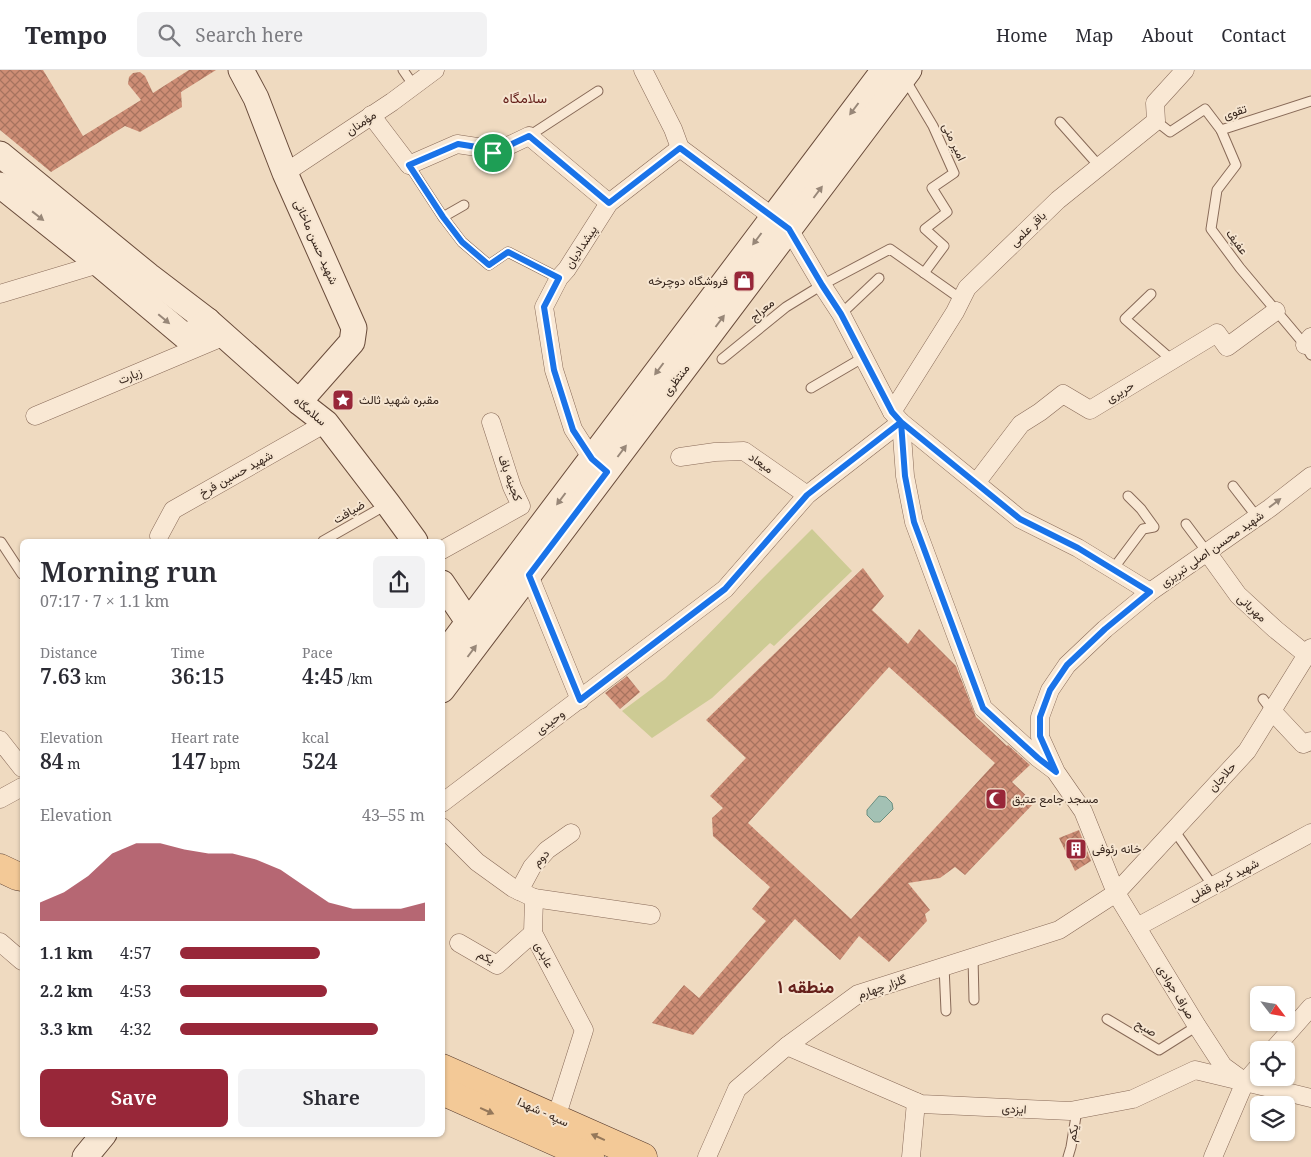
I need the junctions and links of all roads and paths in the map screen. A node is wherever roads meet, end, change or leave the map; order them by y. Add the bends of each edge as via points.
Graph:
1 (240, 70) edge
2 (403, 70) edge
3 (435, 70) edge
4 (644, 70) edge
5 (1184, 70) edge
6 (899, 72) edge
7 (414, 86) junction
8 (598, 91) dead end
9 (1311, 101) edge
10 (372, 115) junction
11 (1156, 121) junction
12 (1060, 122) dead end
13 (1221, 130) junction
14 (529, 136) junction
15 (680, 148) junction
16 (0, 154) edge
17 (409, 165) junction
18 (1100, 167) junction
19 (285, 173) junction
20 (0, 185) edge
21 (609, 203) junction
22 (464, 205) dead end
23 (443, 217) junction
24 (781, 223) junction
25 (107, 256) junction
26 (924, 273) junction
27 (559, 278) junction
28 (879, 278) dead end
29 (822, 285) junction
30 (0, 294) edge
31 (1151, 294) dead end
32 (962, 299) junction
33 (1276, 311) junction
34 (841, 314) junction
35 (216, 328) junction
36 (1309, 346) edge
37 (864, 357) junction
38 (722, 359) dead end
39 (1172, 360) junction
40 (811, 388) dead end
41 (299, 402) junction
42 (35, 416) dead end
43 (897, 417) junction
44 (491, 422) dead end
45 (326, 423) junction
46 (680, 457) dead end
47 (599, 465) junction
48 (1311, 476) edge
49 (976, 483) junction
50 (1233, 486) dead end
51 (807, 495) junction
52 (1128, 496) dead end
53 (388, 504) junction
54 (1257, 517) junction
55 (1186, 524) dead end
56 (159, 536) dead end
57 (326, 539) edge
58 (414, 539) edge
59 (0, 542) edge
60 (445, 548) edge
61 (1207, 552) junction
62 (1112, 569) junction
63 (20, 571) edge
64 (529, 575) junction
65 (445, 588) edge
66 (1150, 592) junction
67 (468, 622) junction
68 (1309, 652) edge
69 (445, 653) edge
70 (445, 686) edge
71 (580, 700) junction
72 (1268, 705) junction
73 (0, 740) edge
74 (1311, 742) edge
75 (20, 765) edge
76 (1056, 772) junction
77 (20, 788) edge
78 (0, 799) edge
79 (445, 801) edge
80 (445, 830) edge
81 (1174, 830) junction
82 (571, 833) dead end
83 (1311, 833) edge
84 (1213, 886) junction
85 (1116, 893) junction
86 (527, 895) junction
87 (651, 915) dead end
88 (1136, 927) junction
89 (533, 934) junction
90 (0, 942) edge
91 (459, 943) dead end
92 (973, 957) junction
93 (20, 959) edge
94 (944, 966) junction
95 (974, 1000) dead end
96 (1311, 1006) edge
97 (946, 1011) dead end
98 (1107, 1019) dead end
99 (1196, 1026) junction
100 (1281, 1041) edge
101 (787, 1046) junction
102 (445, 1069) edge
103 (1250, 1076) edge
104 (1245, 1082) junction
105 (445, 1092) edge
106 (1311, 1098) edge
107 (916, 1102) junction
108 (1077, 1110) junction
109 (556, 1118) junction
110 (82, 1137) edge
111 (102, 1137) edge
112 (67, 1157) edge
113 (85, 1157) edge
114 (590, 1157) edge
115 (643, 1157) edge
116 (706, 1157) edge
117 (911, 1157) edge
118 (1068, 1157) edge
119 (1213, 1157) edge

1 - 19 main road, شهید حسن ماخانی via 256,98
2 - 7 lane
3 - 7 street, مؤمنان
4 - 15 street
5 - 11 street via 1156,103
6 - 24 main road, منتظری
6 - 26 lane, امیر منی via 933,126 954,173 932,188 946,212 925,229 944,246
7 - 10 street, مؤمنان
8 - 14 lane
9 - 13 lane, تقوی
10 - 17 street
10 - 19 street, مؤمنان
11 - 13 lane, تقوی via 1170,132 1205,109
11 - 18 street, باقر علمی
12 - 18 lane
13 - 33 lane, عفیف via 1236,165 1217,190 1211,228
14 - 17 street via 493,153 458,144
14 - 21 street
15 - 21 street, پیشدادیان
15 - 24 street
16 - 25 main road
17 - 23 lane
18 - 32 street, باقر علمی via 1058,200 967,288
19 - 41 main road, شهید حسن ماخانی via 354,328 352,342
20 -> 25 main road
21 - 27 street, پیشدادیان
22 - 23 lane
23 - 27 lane via 462,242 489,265 508,252
24 - 29 street
24 - 47 main road, منتظری
25 - 30 street
25 - 35 main road via 187,338
26 - 29 lane via 890,249
26 - 32 lane
27 - 47 street, پیشدادیان via 544,307 554,370 573,430
28 - 34 lane
29 - 34 street
29 - 38 lane, معراج via 786,307
31 - 39 lane via 1125,319
32 - 43 street, باقر علمی
33 - 36 lane, عفیف via 1295,335
33 - 39 street, حریری via 1227,347 1217,333
34 - 37 street
35 - 41 main road, سلامگاه
35 - 42 street, زیارت
37 - 40 lane
37 - 43 street
39 - 49 street, حریری via 1090,410 1063,394 1021,424
41 - 45 main road, سلامگاه
43 - 49 street
43 - 51 street, وحیدی
43 - 76 street via 914,522 983,708
44 - 60 street, کجینه باف via 520,506
45 - 53 main road, سلامگاه
45 - 56 street, شهید حسین فرخ via 173,510
46 - 51 street, میعاد via 744,451
47 - 64 main road, منتظری
47 -> 67 main road, منتظری
54 -> 48 street, شهید محسن اصلی تبریزی
49 - 62 street via 1020,519
50 - 54 lane
51 - 71 street, وحیدی via 725,589
52 - 62 lane via 1154,527 1143,529
53 - 57 lane, ضیافت
53 - 58 main road, سلامگاه
54 - 61 street, شهید محسن اصلی تبریزی
55 - 61 lane
59 - 63 lane
61 - 66 street, شهید محسن اصلی تبریزی
61 - 68 street, مهربانی via 1238,595 1275,629
62 - 66 street
70 -> 64 main road, منتظری
64 - 71 street
65 - 67 main road
66 - 76 street, شهید محسن اصلی تبریزی via 1067,665 1050,690 1040,717 1040,736
67 - 69 main road, منتظری
68 - 72 street, حلاجان
71 - 79 street, وحیدی
72 - 74 street via 1303,744
72 - 81 street, حلاجان via 1247,751
73 - 75 street
76 - 85 street, صراف جوادی via 1083,811
77 - 78 street
80 - 86 street via 477,862
81 - 84 lane
81 - 85 street, حلاجان
82 - 86 street, دوم via 547,850 532,867
83 - 84 street, شهید کریم قفلی
84 - 88 street, شهید کریم قفلی
85 - 88 street, صراف جوادی
85 - 92 street, گلزار چهارم via 1058,930
86 - 87 street
86 - 89 street, عابدی
88 - 99 street, صراف جوادی
89 - 91 street, یکم via 497,964
89 - 109 street, عابدی via 584,1030
90 - 93 street
92 - 94 street, گلزار چهارم
92 - 95 lane
94 - 97 lane
94 - 101 street, گلزار چهارم via 858,994
96 - 100 street
98 - 99 lane, صبح via 1159,1050
99 - 104 street, صراف جوادی via 1223,1066
101 - 107 street, ایزدی
101 - 116 street, گلزار چهارم via 737,1089
102 - 109 main road, سپه - شهدا
103 - 104 street
104 - 106 street, ایزدی
104 - 108 street, ایزدی via 1195,1070 1133,1099
104 - 119 street
105 -> 114 main road, سپه - شهدا
107 - 108 street, ایزدی
107 - 117 street
108 - 118 lane, یکم
115 -> 109 main road, سپه - شهدا
110 - 112 main road
111 - 113 main road

